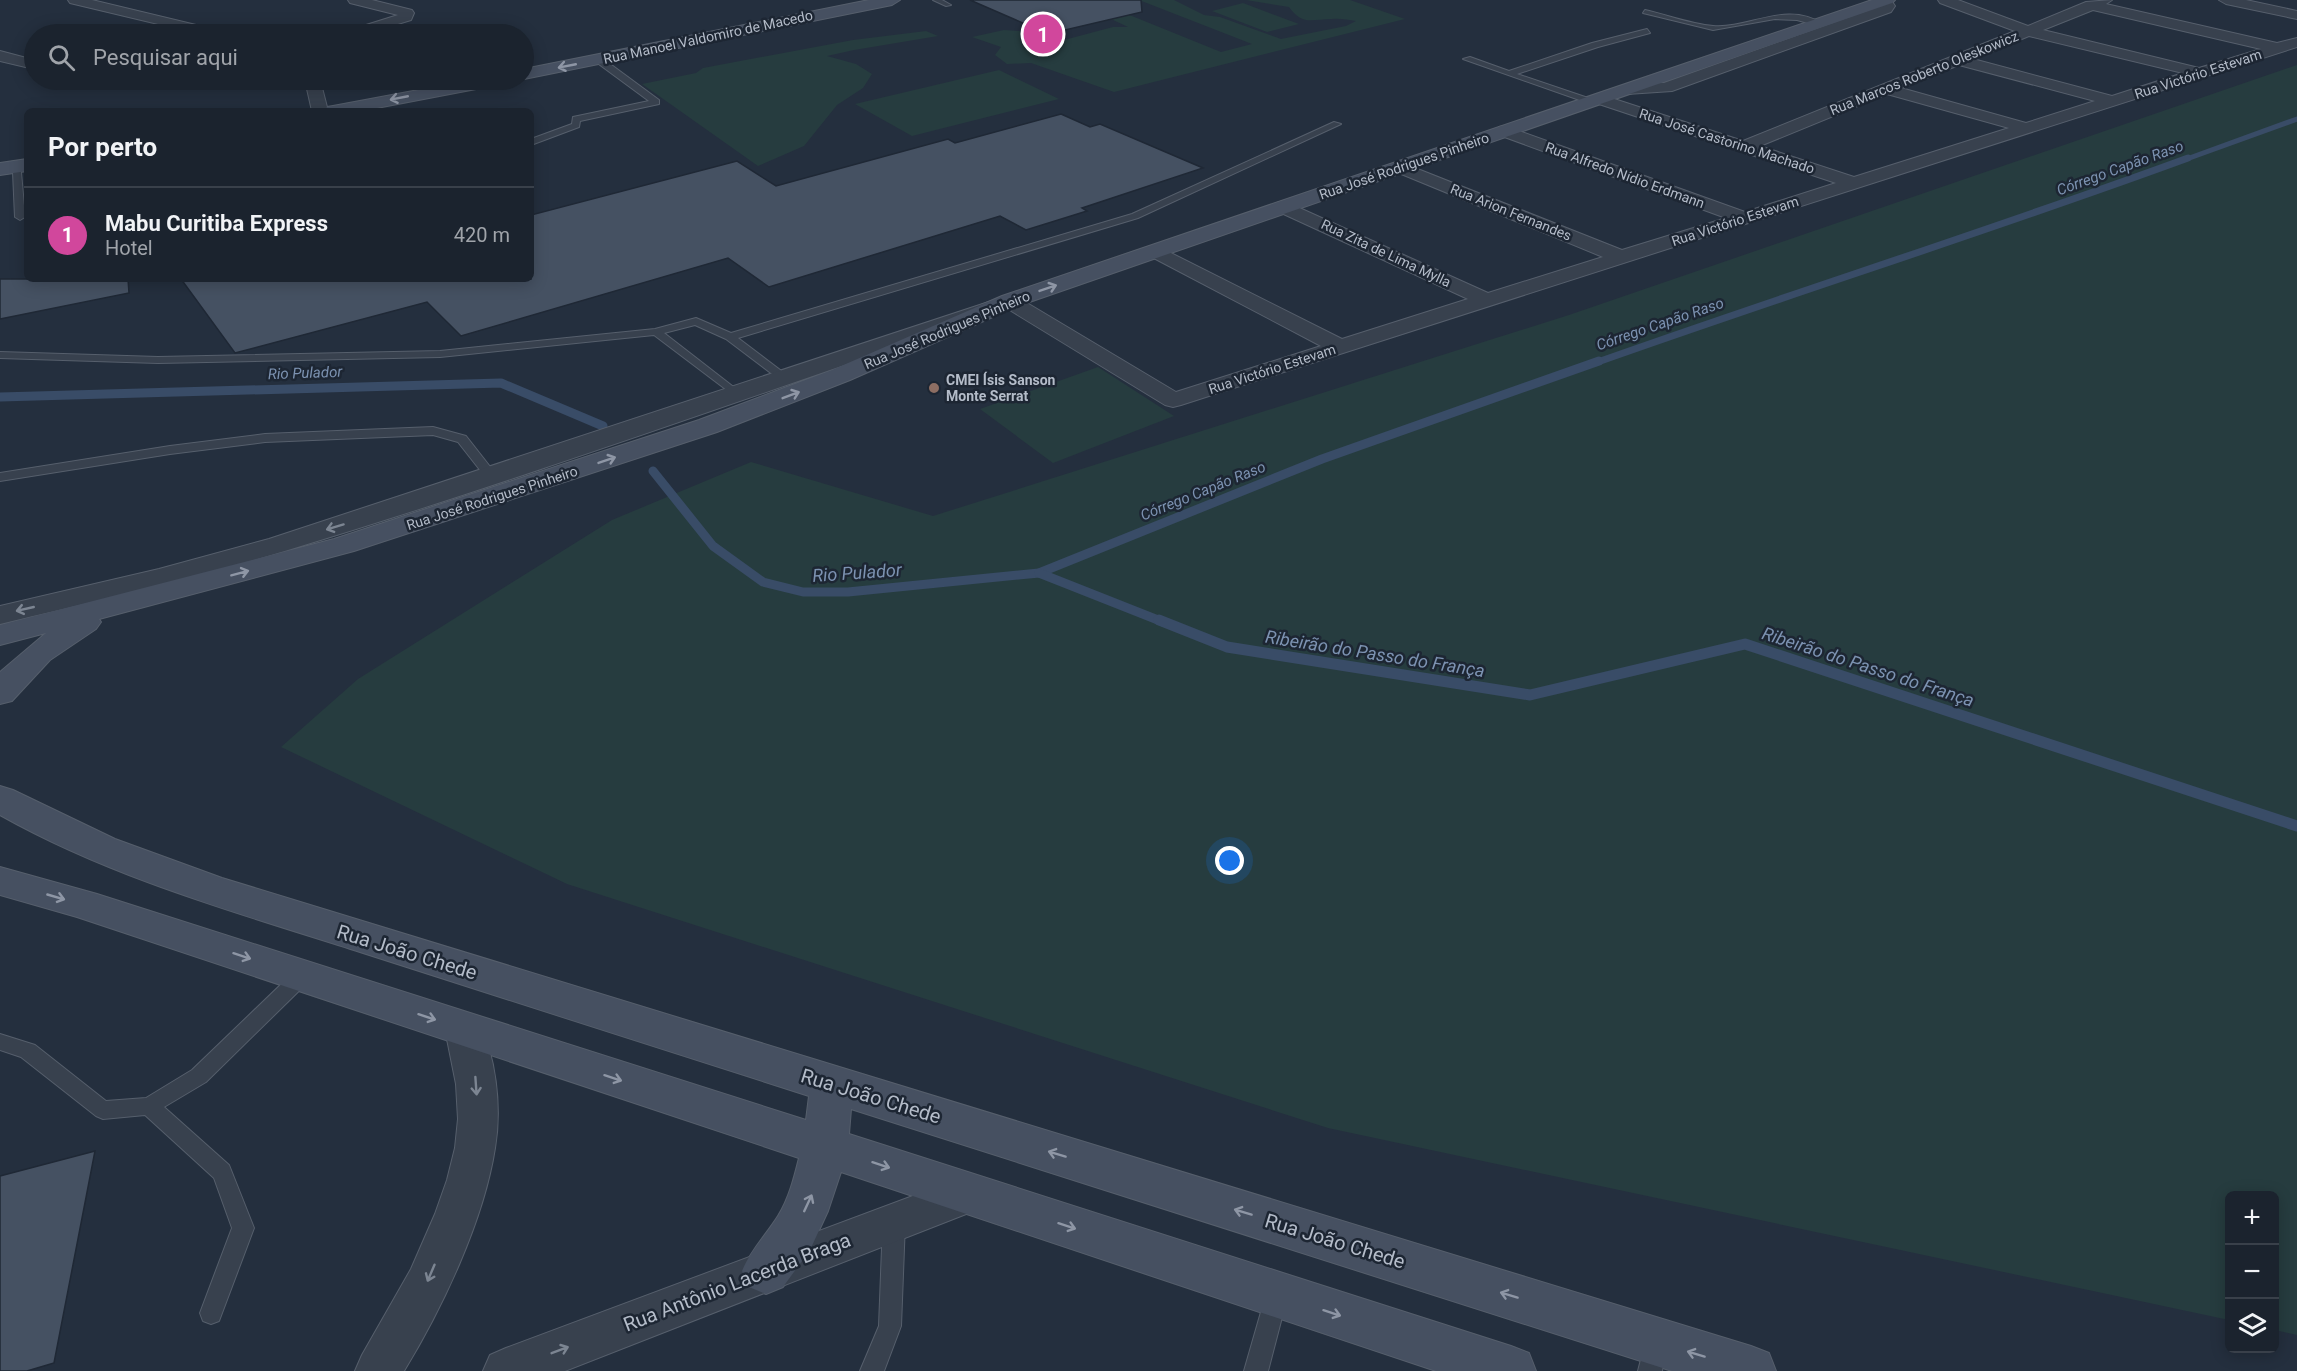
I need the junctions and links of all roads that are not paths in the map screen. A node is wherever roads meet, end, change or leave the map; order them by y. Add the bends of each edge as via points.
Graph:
1 (75, 0) edge
2 (356, 0) edge
3 (892, 0) edge
4 (936, 0) edge
5 (1886, 0) edge
6 (1945, 0) edge
7 (2226, 0) edge
8 (2098, 3) edge
9 (948, 5) dead end
10 (1645, 12) dead end
11 (2297, 15) edge
12 (175, 24) edge
13 (384, 24) edge
14 (1819, 24) junction
15 (1647, 31) dead end
16 (2027, 31) junction
17 (2288, 45) edge
18 (0, 56) edge
19 (1467, 59) dead end
20 (599, 60) junction
21 (1958, 60) junction
22 (24, 62) edge
23 (534, 73) edge
24 (2200, 73) junction
25 (1508, 74) junction
26 (1627, 89) junction
27 (1886, 89) junction
28 (315, 90) edge
29 (444, 90) edge
30 (1595, 100) junction
31 (2114, 101) junction
32 (319, 108) edge
33 (349, 108) edge
34 (1337, 124) dead end
35 (2026, 129) junction
36 (1505, 131) junction
37 (534, 141) edge
38 (1743, 147) junction
39 (1400, 167) junction
40 (17, 172) edge
41 (1854, 183) junction
42 (1284, 207) junction
43 (20, 217) dead end
44 (1744, 218) junction
45 (1155, 251) junction
46 (1621, 257) junction
47 (1486, 300) junction
48 (1010, 301) junction
49 (656, 332) junction
50 (730, 337) junction
51 (1341, 347) junction
52 (0, 355) edge
53 (784, 378) junction
54 (736, 394) junction
55 (491, 476) junction
56 (0, 477) edge
57 (344, 545) junction
58 (113, 606) junction
59 (0, 615) edge
60 (0, 635) edge
61 (0, 693) edge
62 (0, 799) edge
63 (0, 881) edge
64 (302, 976) junction
65 (464, 1029) junction
66 (0, 1042) edge
67 (832, 1084) junction
68 (149, 1106) junction
69 (826, 1147) junction
70 (969, 1194) junction
71 (894, 1222) junction
72 (766, 1271) junction
73 (1276, 1295) junction
74 (211, 1314) dead end
75 (1652, 1356) edge
76 (1452, 1361) edge
77 (874, 1370) edge
78 (378, 1371) edge
79 (506, 1371) edge
80 (1256, 1371) edge
81 (1511, 1371) edge
82 (1751, 1371) edge

1 - 12 street
2 - 13 street via 407,13 406,17
3 - 20 main road, Rua Manoel Valdomiro de Macedo
4 - 9 lane
5 - 14 main road, Rua José Rodrigues Pinheiro
5 - 26 street via 1886,9 1666,88
6 - 16 street
7 - 11 street
8 - 16 street, Rua Marcos Roberto Oleskowicz
8 - 17 street
10 - 14 lane via 1713,28 1775,17 1801,18
14 - 26 main road, Rua José Rodrigues Pinheiro
15 - 25 lane
16 - 21 street, Rua Marcos Roberto Oleskowicz
16 - 24 street
17 - 24 street, Rua Victório Estevam
18 - 22 street
19 - 25 lane
20 -> 23 main road, Rua Manoel Valdomiro de Macedo
20 - 37 lane via 656,102 576,119 576,125
21 - 27 street, Rua Marcos Roberto Oleskowicz
21 - 31 street
24 - 31 street, Rua Victório Estevam
25 - 30 lane
26 - 30 main road, Rua José Rodrigues Pinheiro
27 - 35 street
27 - 38 street, Rua Marcos Roberto Oleskowicz
28 - 32 street
29 -> 33 main road
30 - 36 main road, Rua José Rodrigues Pinheiro
30 - 38 street, Rua José Castorino Machado
31 - 35 street, Rua Victório Estevam
34 - 50 lane via 1135,216
35 - 41 street, Rua Victório Estevam
36 - 39 main road, Rua José Rodrigues Pinheiro
36 - 44 street, Rua Alfredo Nídio Erdmann
38 - 41 street, Rua José Castorino Machado
39 - 42 main road, Rua José Rodrigues Pinheiro
39 - 46 street, Rua Arion Fernandes
40 - 43 lane
41 - 44 street, Rua Victório Estevam
42 - 45 main road, Rua José Rodrigues Pinheiro
42 - 47 street, Rua Zita de Lima Mylla
44 - 46 street, Rua Victório Estevam
48 -> 45 main road, Rua José Rodrigues Pinheiro
45 - 51 street
46 - 47 street, Rua Victório Estevam
47 - 51 street, Rua Victório Estevam
48 - 51 street, Rua Victório Estevam via 1173,400
48 - 53 street
57 -> 48 main road, Rua José Rodrigues Pinheiro via 748,411 897,352
49 - 50 lane via 696,321
49 - 52 lane via 440,354 158,360
49 - 54 lane
50 - 53 lane
53 - 54 street
54 - 55 street
55 - 56 lane via 462,439 433,431 265,438
55 - 57 street
55 -> 59 street via 227,560
58 -> 57 main road, Rua José Rodrigues Pinheiro
58 - 60 main road, Rua José Rodrigues Pinheiro
58 - 61 main road via 57,638 20,669
62 - 67 main road, Rua João Chede via 96,847 171,876
63 -> 64 main road
64 -> 65 main road
64 - 68 lane via 199,1076
65 -> 69 main road
65 -> 78 street via 476,1078 477,1110 470,1168 424,1288
66 - 68 lane via 28,1051 104,1110
67 - 69 main road
75 -> 67 main road, Rua João Chede
68 - 74 lane via 222,1172 243,1228
69 -> 70 main road
72 -> 69 main road via 795,1230 813,1192
70 - 71 street, Rua Antônio Lacerda Braga
70 -> 73 main road
71 - 72 street, Rua Antônio Lacerda Braga
71 - 77 lane via 890,1326
79 -> 72 street, Rua Antônio Lacerda Braga
73 -> 76 main road
73 - 80 lane
82 -> 75 main road, Rua João Chede
76 - 81 main road

